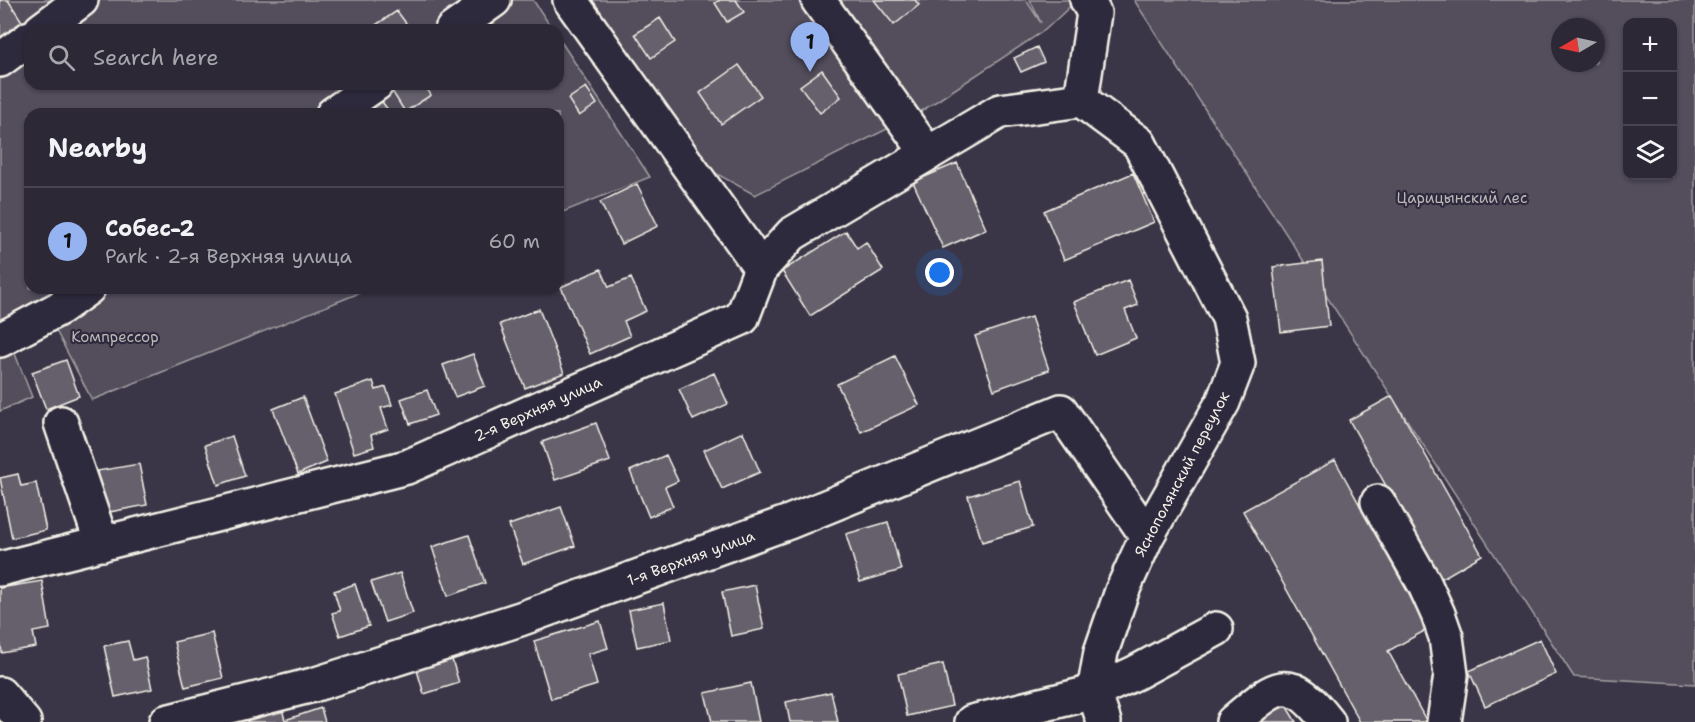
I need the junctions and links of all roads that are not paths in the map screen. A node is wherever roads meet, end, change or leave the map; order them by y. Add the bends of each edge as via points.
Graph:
1 (81, 0) edge
2 (494, 0) edge
3 (570, 0) edge
4 (819, 0) edge
5 (1087, 0) edge
6 (49, 24) edge
7 (460, 24) edge
8 (24, 42) edge
9 (0, 60) edge
10 (367, 90) edge
11 (1081, 100) junction
12 (342, 108) edge
13 (928, 154) junction
14 (761, 268) junction
15 (80, 294) edge
16 (0, 340) edge
17 (61, 423) dead end
18 (1378, 502) dead end
19 (1147, 536) junction
20 (102, 544) junction
21 (0, 569) edge
22 (1216, 629) dead end
23 (0, 694) edge
24 (1099, 707) edge
25 (24, 722) edge
26 (166, 722) edge
27 (972, 722) edge
28 (1233, 722) edge
29 (1328, 722) edge
30 (1444, 722) edge

1 - 6 street
2 - 7 street
3 - 14 street
4 - 13 street
5 - 11 street via 1094,13
8 - 9 street
10 - 12 street
11 - 13 street, 2-я Верхняя улица via 1000,111
11 - 19 street, Яснополянский переулок via 1139,143 1229,318 1238,363 1223,402
13 - 14 street, 2-я Верхняя улица via 792,234
14 - 20 street, 2-я Верхняя улица via 742,318 407,467
15 - 16 street
17 - 20 street
18 - 30 street via 1424,583 1446,637 1451,675
19 - 24 street, Яснополянский переулок via 1101,652
19 - 26 street, 1-я Верхняя улица via 1062,411 789,522 532,615 314,685
20 - 21 street, 2-я Верхняя улица
22 - 24 street via 1135,673
23 - 25 street
24 - 27 street
28 - 29 street via 1269,693 1281,689 1299,691

